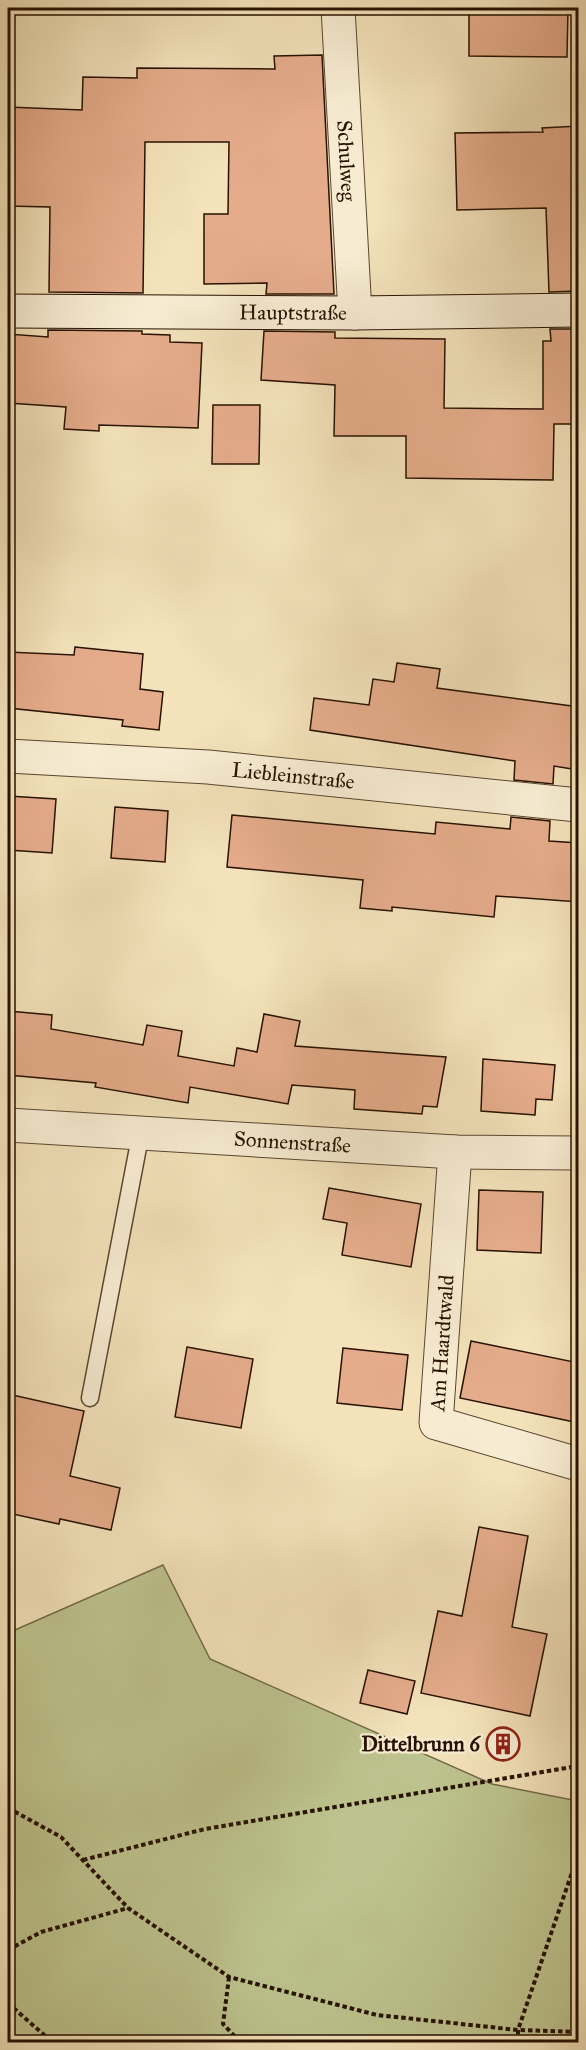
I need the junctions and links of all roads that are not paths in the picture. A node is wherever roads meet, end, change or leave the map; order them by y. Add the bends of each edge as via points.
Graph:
1 (338, 8) edge
2 (579, 310) edge
3 (8, 311) edge
4 (355, 313) junction
5 (8, 756) edge
6 (579, 805) edge
7 (8, 1125) edge
8 (141, 1132) junction
9 (455, 1152) junction
10 (579, 1153) edge
11 (90, 1398) dead end
12 (579, 1464) edge

1 - 4 street, Schulweg
2 - 4 street, Hauptstraße
3 - 4 street, Hauptstraße
5 - 6 street, Liebleinstraße via 208,767
7 - 8 street, Sonnenstraße
8 - 9 street, Sonnenstraße
8 - 11 lane
9 - 10 street, Sonnenstraße
9 - 12 street, Am Haardtwald via 436,1423

